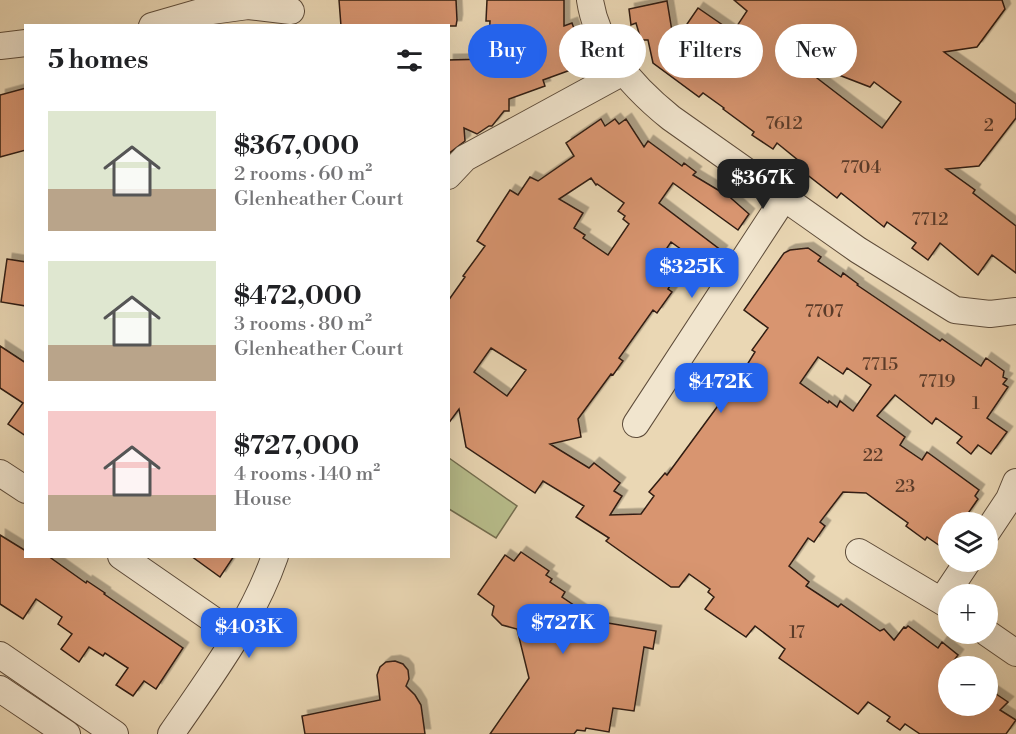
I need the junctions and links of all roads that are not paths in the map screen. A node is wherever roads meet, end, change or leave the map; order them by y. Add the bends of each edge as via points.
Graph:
1 (590, 0) edge
2 (291, 12) edge
3 (159, 24) edge
4 (598, 24) edge
5 (24, 43) edge
6 (0, 46) edge
7 (612, 78) edge
8 (629, 78) edge
9 (450, 174) edge
10 (784, 198) junction
11 (1016, 311) edge
12 (636, 423) dead end
13 (0, 473) edge
14 (1016, 482) edge
15 (24, 489) edge
16 (998, 516) edge
17 (859, 552) dead end
18 (124, 558) edge
19 (274, 558) edge
20 (938, 599) edge
21 (238, 637) junction
22 (998, 641) edge
23 (1016, 653) edge
24 (0, 655) edge
25 (0, 689) edge
26 (67, 734) edge
27 (115, 734) edge
28 (171, 734) edge

1 - 4 street
2 - 3 street via 248,6 197,13
5 - 6 street
7 - 9 street via 465,158
8 - 10 street via 671,118
10 - 11 street via 955,310 990,314
10 - 12 street
13 - 15 street
14 - 16 street
17 - 20 street
18 - 21 street
19 - 21 street
21 - 28 street
22 - 23 street
24 - 27 street
25 - 26 street

